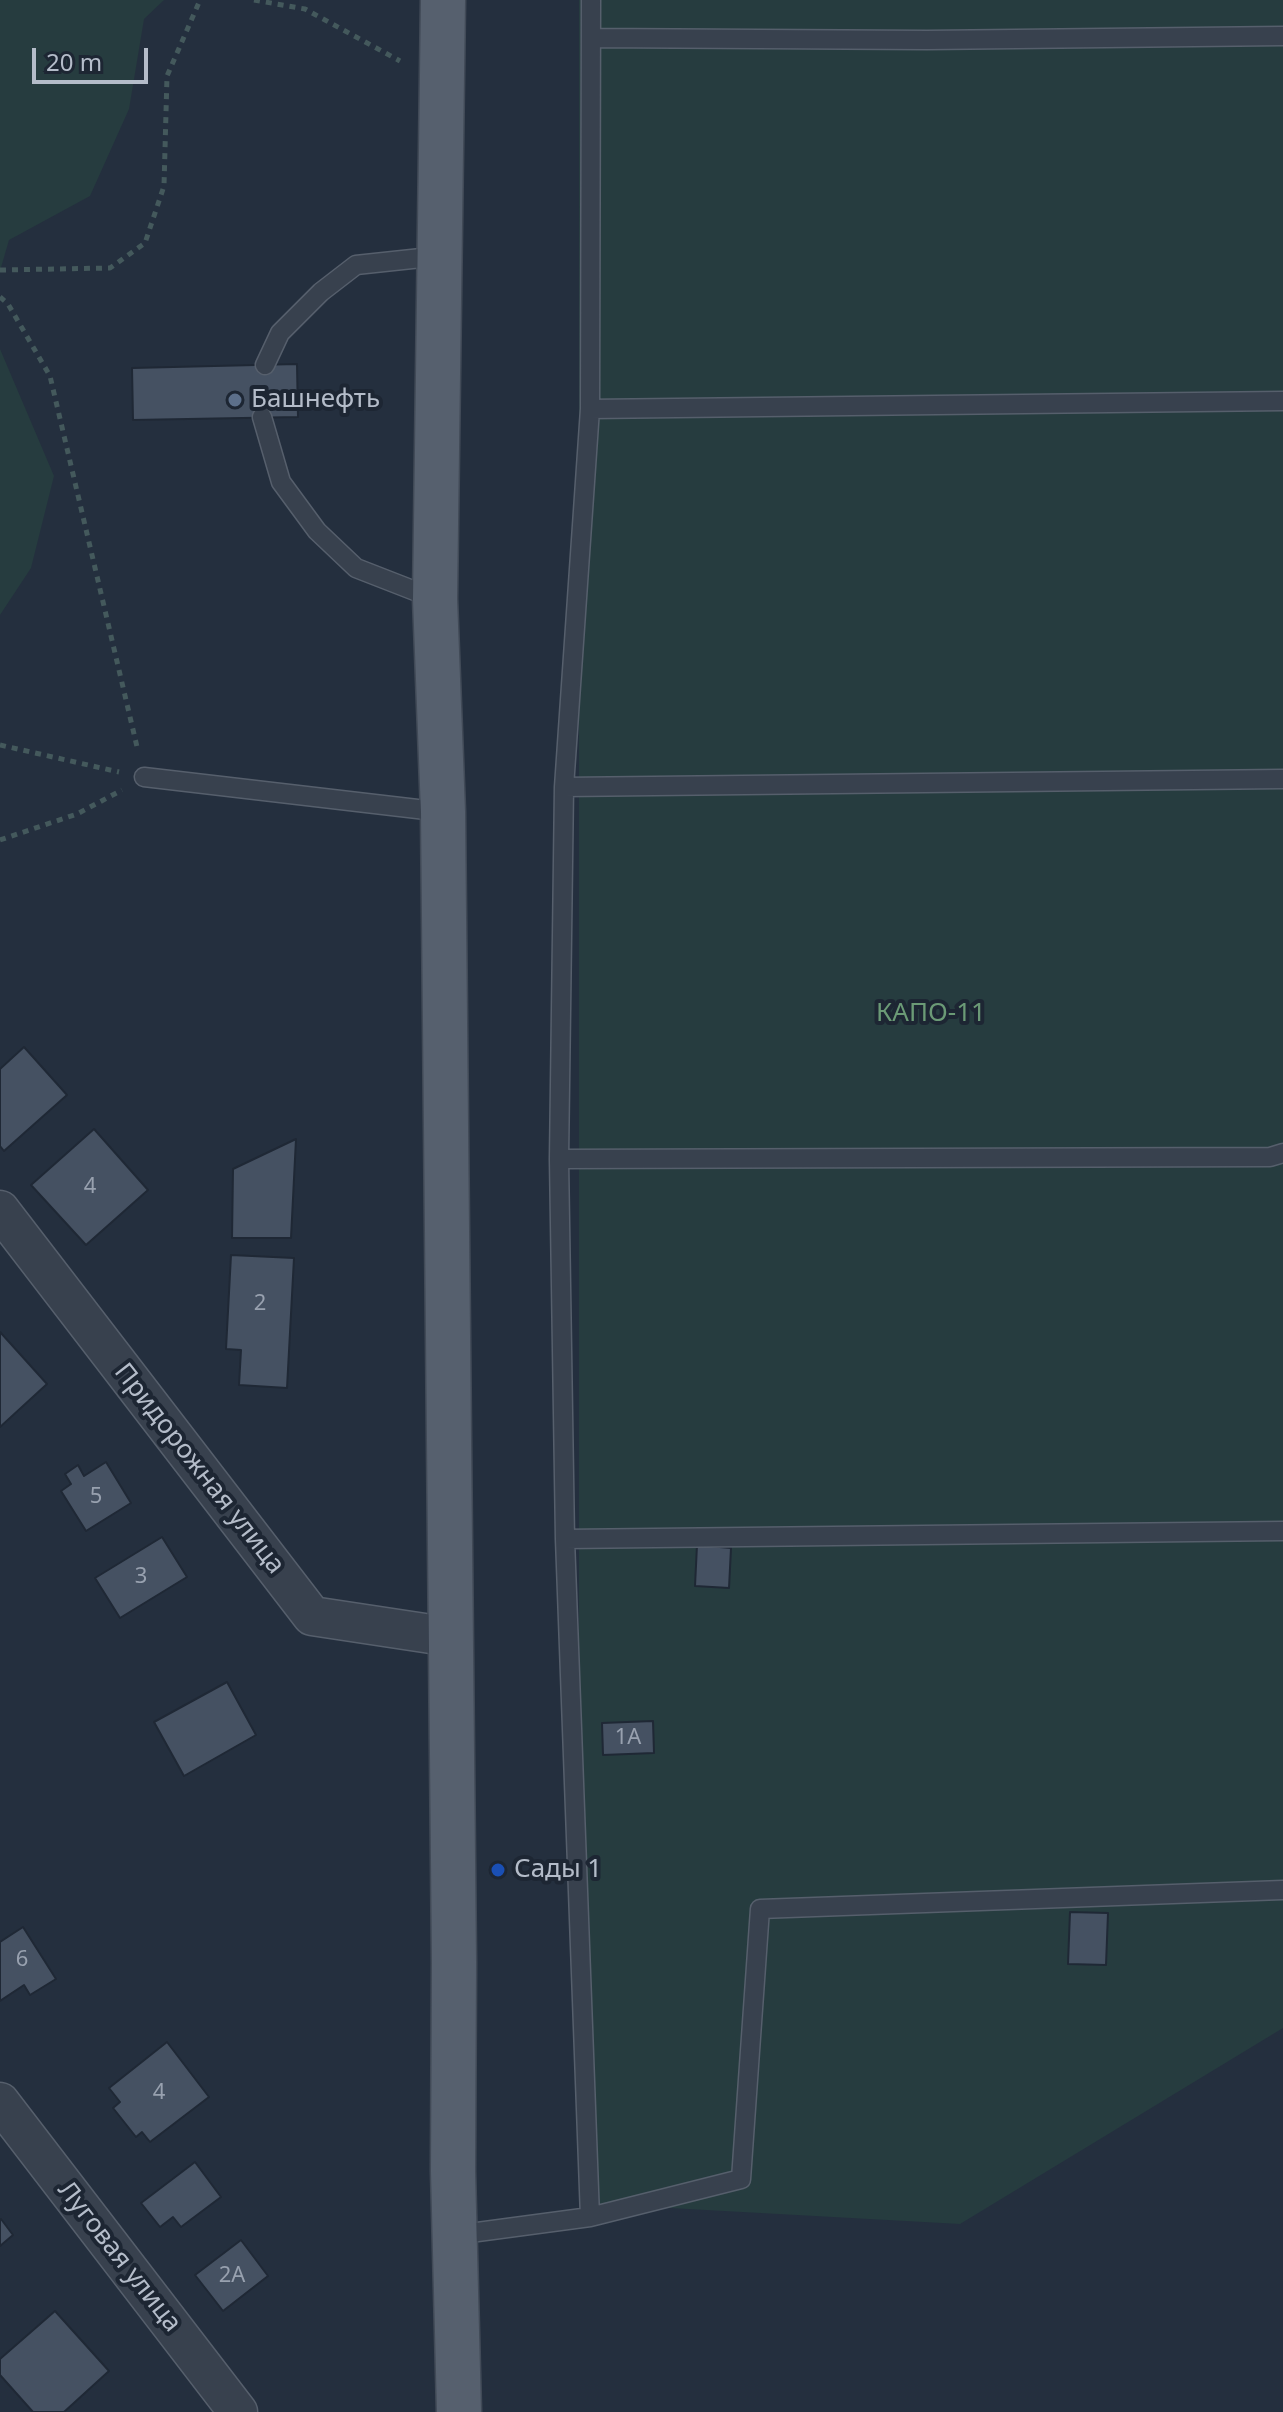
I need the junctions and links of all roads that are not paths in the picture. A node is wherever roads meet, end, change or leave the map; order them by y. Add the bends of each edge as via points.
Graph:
1 (443, 0) edge
2 (591, 0) edge
3 (1283, 36) edge
4 (591, 38) junction
5 (440, 256) junction
6 (265, 365) dead end
7 (1283, 401) edge
8 (590, 409) junction
9 (262, 417) dead end
10 (435, 599) junction
11 (144, 777) road end
12 (1283, 779) edge
13 (564, 787) junction
14 (443, 812) junction
15 (1283, 1153) edge
16 (559, 1159) junction
17 (0, 1210) edge
18 (1283, 1531) edge
19 (565, 1539) junction
20 (451, 1637) junction
21 (1283, 1890) edge
22 (0, 2102) edge
23 (590, 2217) junction
24 (455, 2235) junction
25 (238, 2412) edge
26 (459, 2412) edge

1 - 5 main road
2 - 4 lane
3 - 4 lane
4 - 8 lane
5 - 6 lane via 356,265 280,333
5 - 10 main road
7 - 8 lane
8 - 13 lane
9 - 10 lane via 281,482 317,531 356,568
10 - 14 main road
11 - 14 lane
12 - 13 lane
13 - 16 lane
14 - 20 main road
15 - 16 lane
16 - 19 lane
17 - 20 street, Придорожная улица via 312,1616
18 - 19 lane
19 - 23 lane
20 - 24 main road
21 - 23 lane via 760,1909 741,2179
22 - 25 street, Луговая улица
23 - 24 lane
24 - 26 main road

